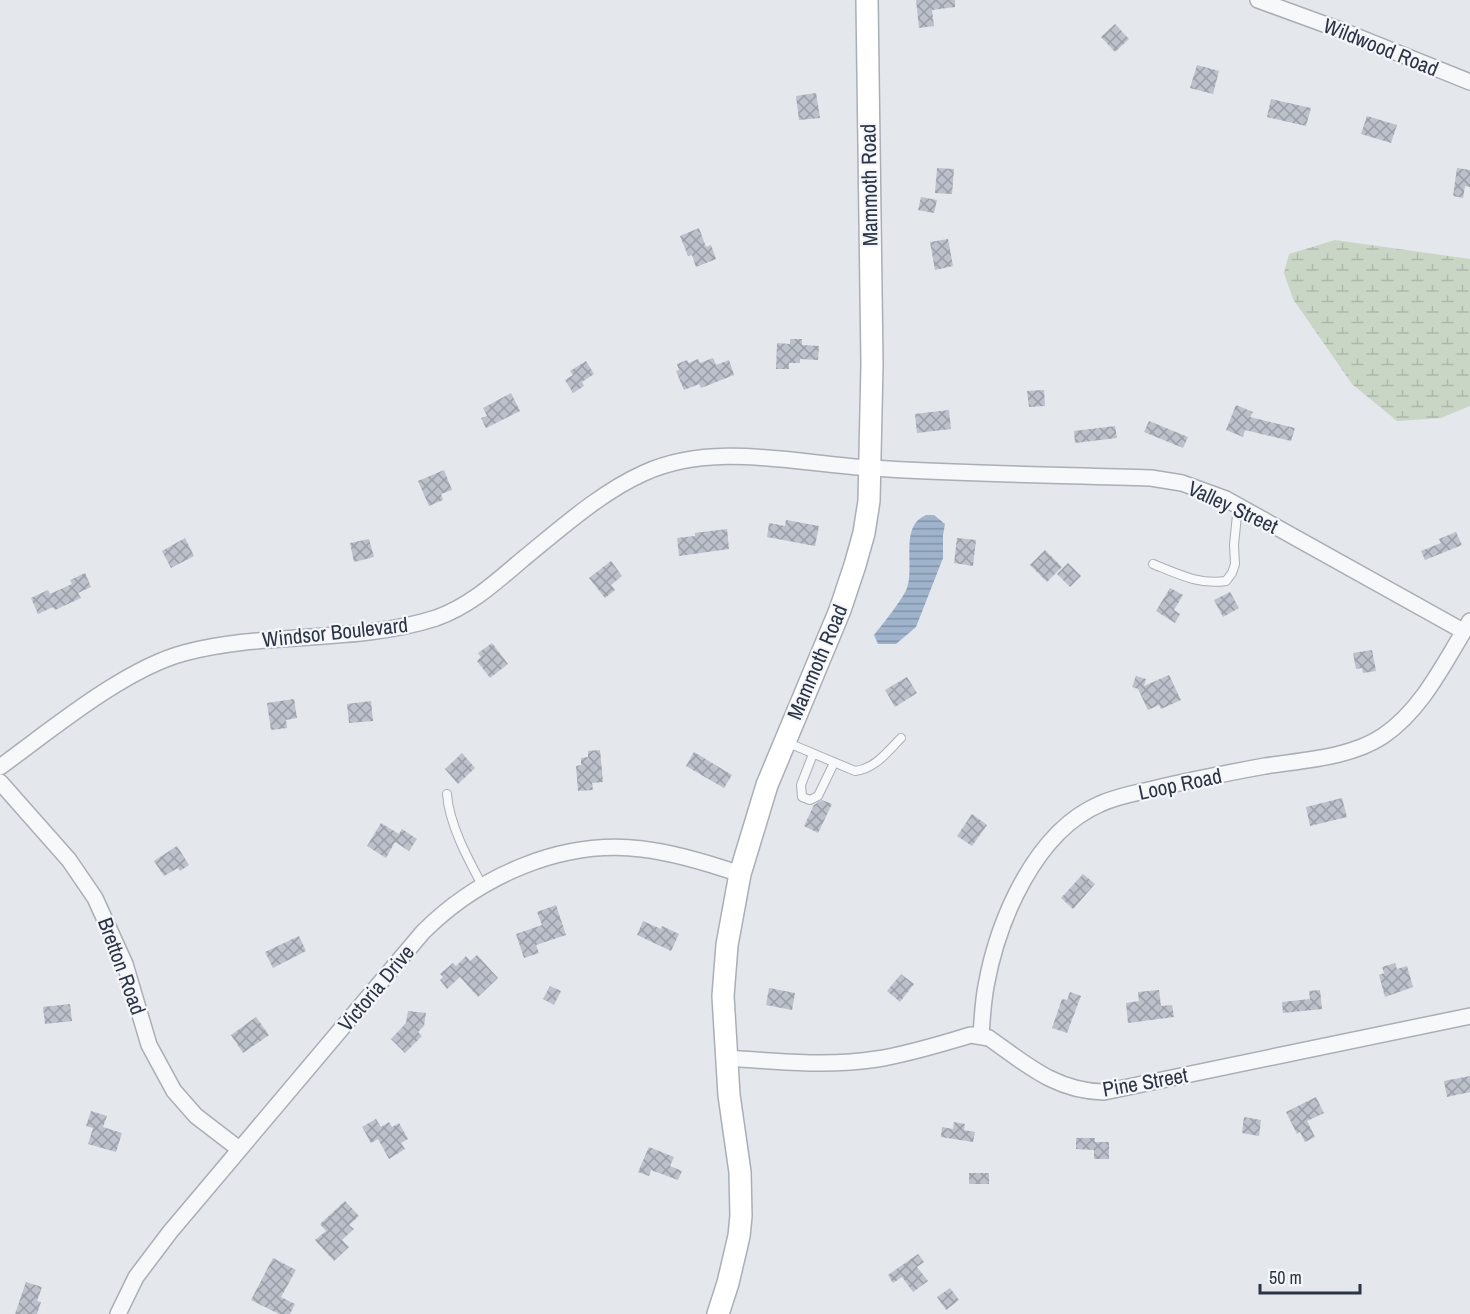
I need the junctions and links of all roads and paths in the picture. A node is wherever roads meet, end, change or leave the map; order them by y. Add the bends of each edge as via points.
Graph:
1 (867, 0) edge
2 (1258, 0) edge
3 (1470, 82) edge
4 (870, 468) junction
5 (1238, 505) junction
6 (1153, 564) dead end
7 (1467, 626) edge
8 (901, 738) dead end
9 (784, 741) junction
10 (813, 754) junction
11 (834, 763) junction
12 (0, 767) edge
13 (0, 782) edge
14 (447, 794) dead end
15 (740, 874) junction
16 (482, 885) junction
17 (1470, 1016) edge
18 (981, 1036) junction
19 (725, 1058) junction
20 (239, 1149) junction
21 (118, 1314) edge
22 (718, 1314) edge

1 - 4 main road, Mammoth Road
2 - 3 street, Wildwood Road
4 - 5 street, Valley Street via 1151,478 1182,483
4 - 9 main road, Mammoth Road via 867,512 855,565
4 - 12 street, Windsor Boulevard via 764,458 696,458 669,463 624,482 488,591 438,617 386,630 233,643 170,658 99,696
5 - 6 lane via 1235,564 1226,580 1194,580
5 - 7 street, Valley Street
7 - 18 street, Loop Road via 1420,701 1380,738 1331,755 1120,797 1101,803 1071,822 1033,866 1008,911 986,985
8 - 11 lane via 865,770 855,771
9 - 10 lane
9 - 15 main road, Mammoth Road
10 - 11 lane
10 - 11 lane via 801,785 802,797 810,800 818,796
13 - 20 street, Bretton Road via 69,860 95,898 125,964 149,1045 174,1091 196,1116
14 - 16 lane via 467,856
15 - 16 street, Victoria Drive via 664,852 614,848 540,860
15 - 19 main road, Mammoth Road via 725,968
16 - 20 street, Victoria Drive via 423,932
17 - 18 street, Pine Street via 1104,1092 1076,1089 1049,1079
18 - 19 street via 971,1035 896,1056 841,1063
19 - 22 main road, Mammoth Road via 742,1195 739,1236
20 - 21 street, Victoria Drive via 150,1257

